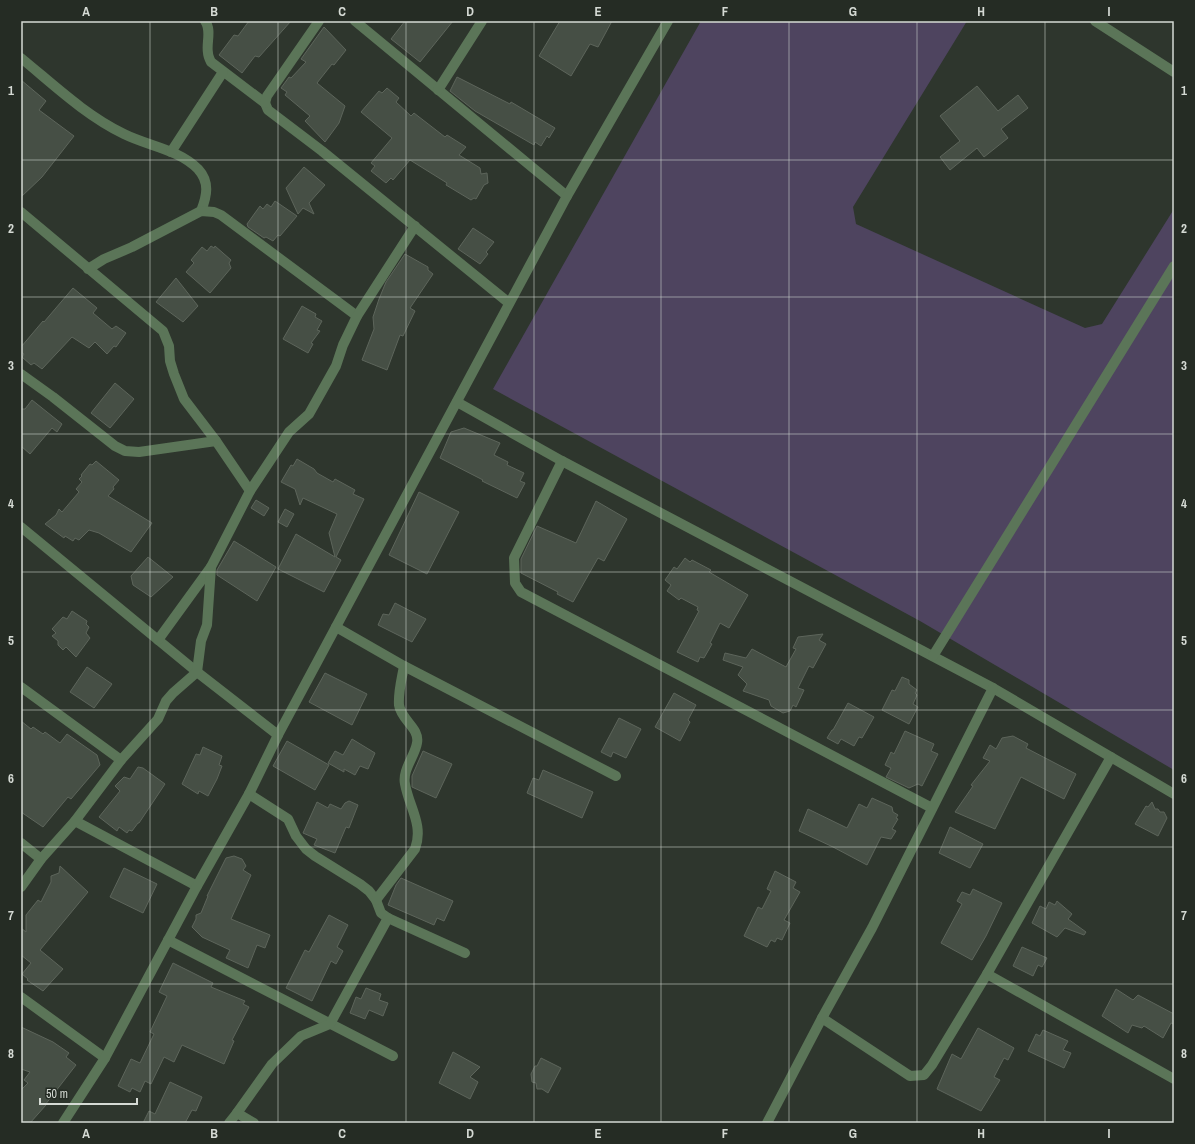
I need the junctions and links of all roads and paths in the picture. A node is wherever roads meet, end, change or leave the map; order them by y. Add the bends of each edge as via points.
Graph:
1 (205, 21) edge
2 (319, 21) edge
3 (355, 21) edge
4 (482, 21) edge
5 (668, 21) edge
6 (1095, 21) edge
7 (21, 58) edge
8 (223, 72) junction
9 (1174, 72) edge
10 (438, 90) junction
11 (265, 103) junction
12 (171, 152) junction
13 (567, 196) junction
14 (201, 211) junction
15 (21, 212) edge
16 (415, 226) junction
17 (1174, 266) edge
18 (88, 269) junction
19 (509, 304) junction
20 (357, 316) junction
21 (21, 374) edge
22 (457, 402) junction
23 (216, 440) junction
24 (562, 461) junction
25 (250, 491) junction
26 (21, 527) edge
27 (211, 567) junction
28 (336, 627) junction
29 (158, 640) junction
30 (933, 656) junction
31 (404, 666) junction
32 (197, 672) junction
33 (21, 687) edge
34 (993, 688) junction
35 (278, 735) junction
36 (1111, 757) junction
37 (121, 760) junction
38 (616, 776) dead end
39 (249, 794) junction
40 (1174, 794) edge
41 (932, 808) junction
42 (75, 821) junction
43 (21, 843) edge
44 (41, 859) junction
45 (197, 886) junction
46 (21, 887) edge
47 (376, 900) junction
48 (388, 918) junction
49 (168, 940) junction
50 (465, 953) dead end
51 (987, 974) junction
52 (21, 997) edge
53 (822, 1018) junction
54 (330, 1024) junction
55 (393, 1056) dead end
56 (105, 1058) junction
57 (1174, 1079) edge
58 (238, 1113) junction
59 (62, 1123) edge
60 (229, 1123) edge
61 (254, 1123) edge
62 (767, 1123) edge

1 - 8 street via 211,62
2 - 11 street via 267,96
3 - 10 street
4 - 10 street
5 - 13 street
6 - 9 street
7 - 12 street via 78,106 124,134
8 - 11 street
8 - 12 street
10 - 13 street
11 - 16 street via 268,110
12 - 14 street via 198,169 206,182 207,194
13 - 19 street
14 - 18 street
14 - 20 street via 222,214
15 - 18 street
16 - 19 street
16 - 20 street
17 - 30 street
18 - 23 street via 163,331 169,346 174,374 184,399
19 - 22 street
20 - 25 street via 336,366 309,414 288,432
21 - 23 street via 125,451 139,452
22 - 24 street
22 - 28 street
23 - 25 street
24 - 30 street
24 - 41 street via 514,558 515,583 522,592
25 - 27 street
26 - 29 street
27 - 29 street
27 - 32 street via 207,625 201,641
28 - 31 street
28 - 35 street
29 - 32 street
30 - 34 street
31 - 38 street
31 - 47 street via 399,706 406,721 417,734 417,743 404,783 418,826 418,840 415,849
32 - 35 street
32 - 37 street via 166,701 158,718
33 - 37 street
34 - 36 street
34 - 41 street
35 - 39 street
36 - 40 street
36 - 51 street
37 - 42 street
39 - 45 street
39 - 47 street via 288,819 306,849 360,884
41 - 53 street via 872,928
42 - 44 street
42 - 45 street
43 - 44 street
44 - 46 street
45 - 49 street
47 - 48 street via 381,913
48 - 50 street
48 - 54 street
49 - 54 street
49 - 56 street
51 - 53 street via 924,1075 910,1076
51 - 57 street
52 - 56 street
53 - 62 street
54 - 55 street
54 - 58 street via 301,1036 272,1064
56 - 59 street
58 - 60 street
58 - 61 street

